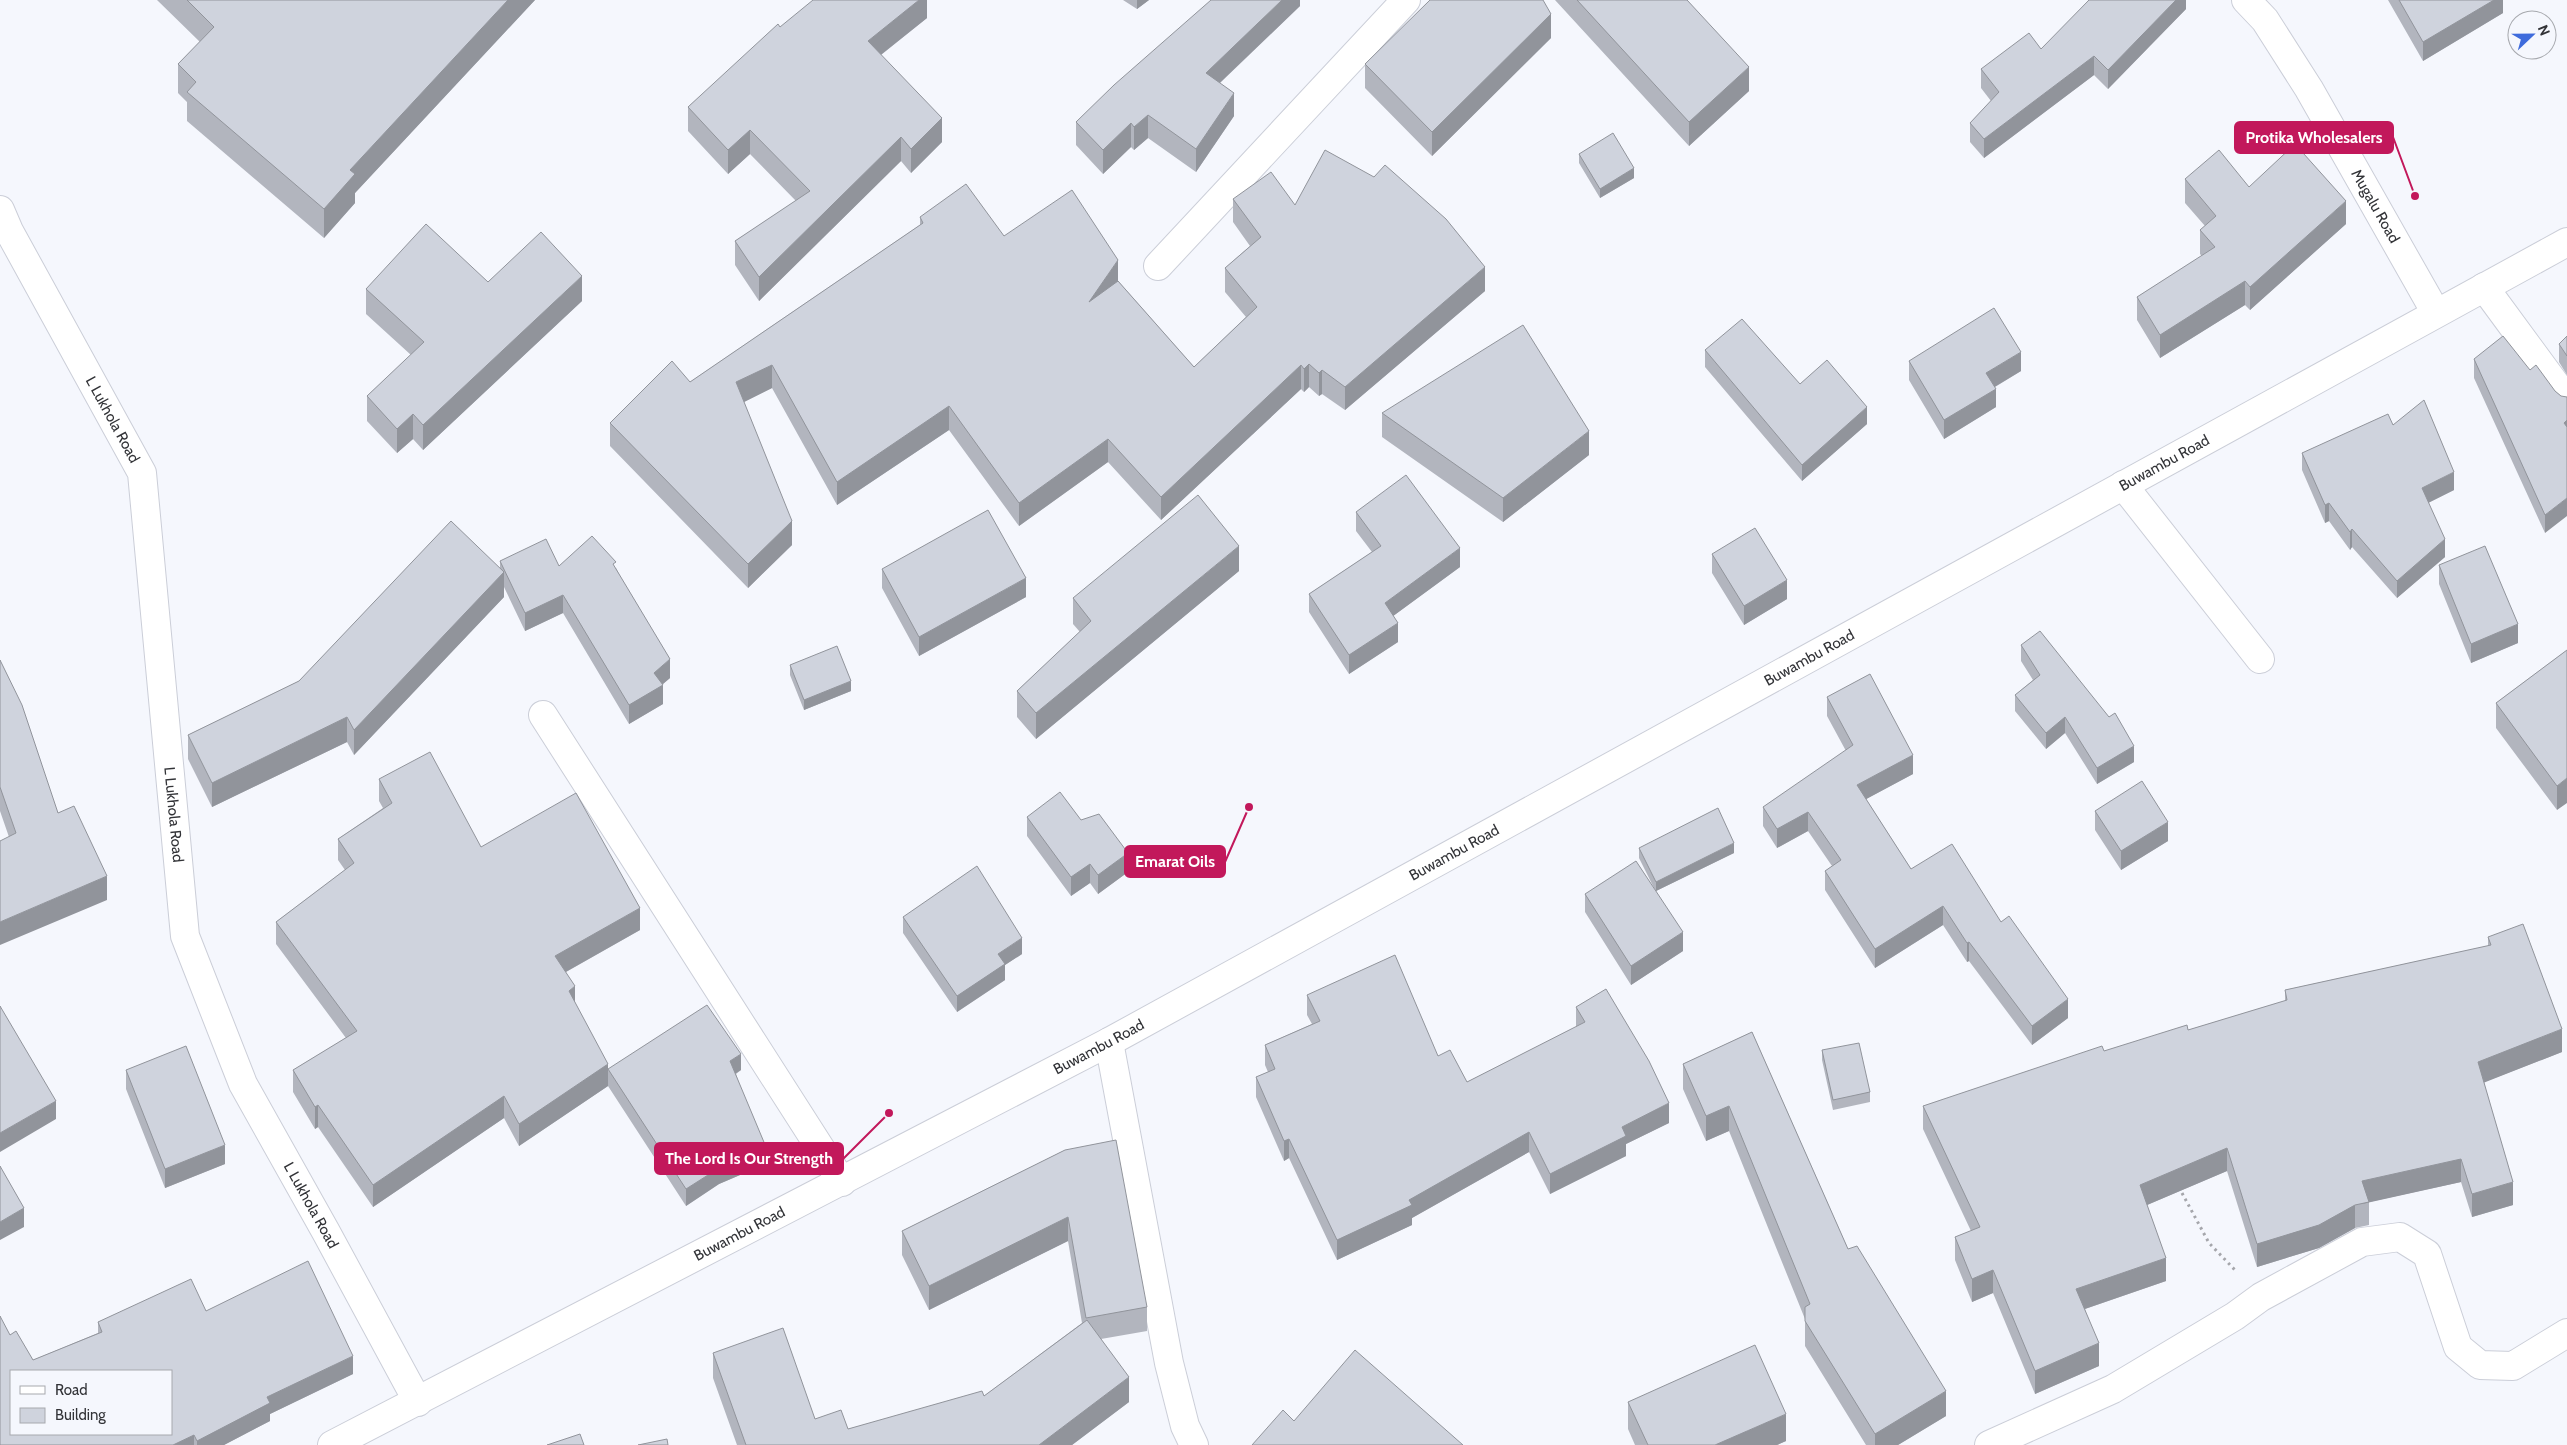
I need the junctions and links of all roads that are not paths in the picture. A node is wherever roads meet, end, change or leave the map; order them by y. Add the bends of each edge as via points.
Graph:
1 (1406, 0) edge
2 (2246, 0) edge
3 (3, 232) edge
4 (2567, 242) edge
5 (1158, 266) dead end
6 (2484, 287) junction
7 (2436, 313) junction
8 (2567, 400) edge
9 (2123, 485) junction
10 (2260, 660) dead end
11 (543, 715) dead end
12 (1109, 1042) junction
13 (842, 1182) junction
14 (2567, 1333) edge
15 (418, 1402) junction
16 (332, 1445) edge
17 (1194, 1445) edge
18 (1989, 1445) edge

1 - 5 street
2 - 7 street, Mugalu Road via 2265,20 2309,89
3 - 15 street, L Lukhola Road via 142,473 185,936 243,1084
4 - 6 street, Buwambu Road
6 - 7 street, Buwambu Road
6 - 8 street
7 - 9 street, Buwambu Road
9 - 10 street
9 - 12 street, Buwambu Road
11 - 13 street
12 - 13 street, Buwambu Road
12 - 17 street via 1169,1363 1185,1426
13 - 15 street, Buwambu Road
14 - 18 street via 2513,1366 2480,1365 2458,1347 2427,1254 2400,1237 2362,1242 2261,1297 2113,1389
15 - 16 street, Buwambu Road

